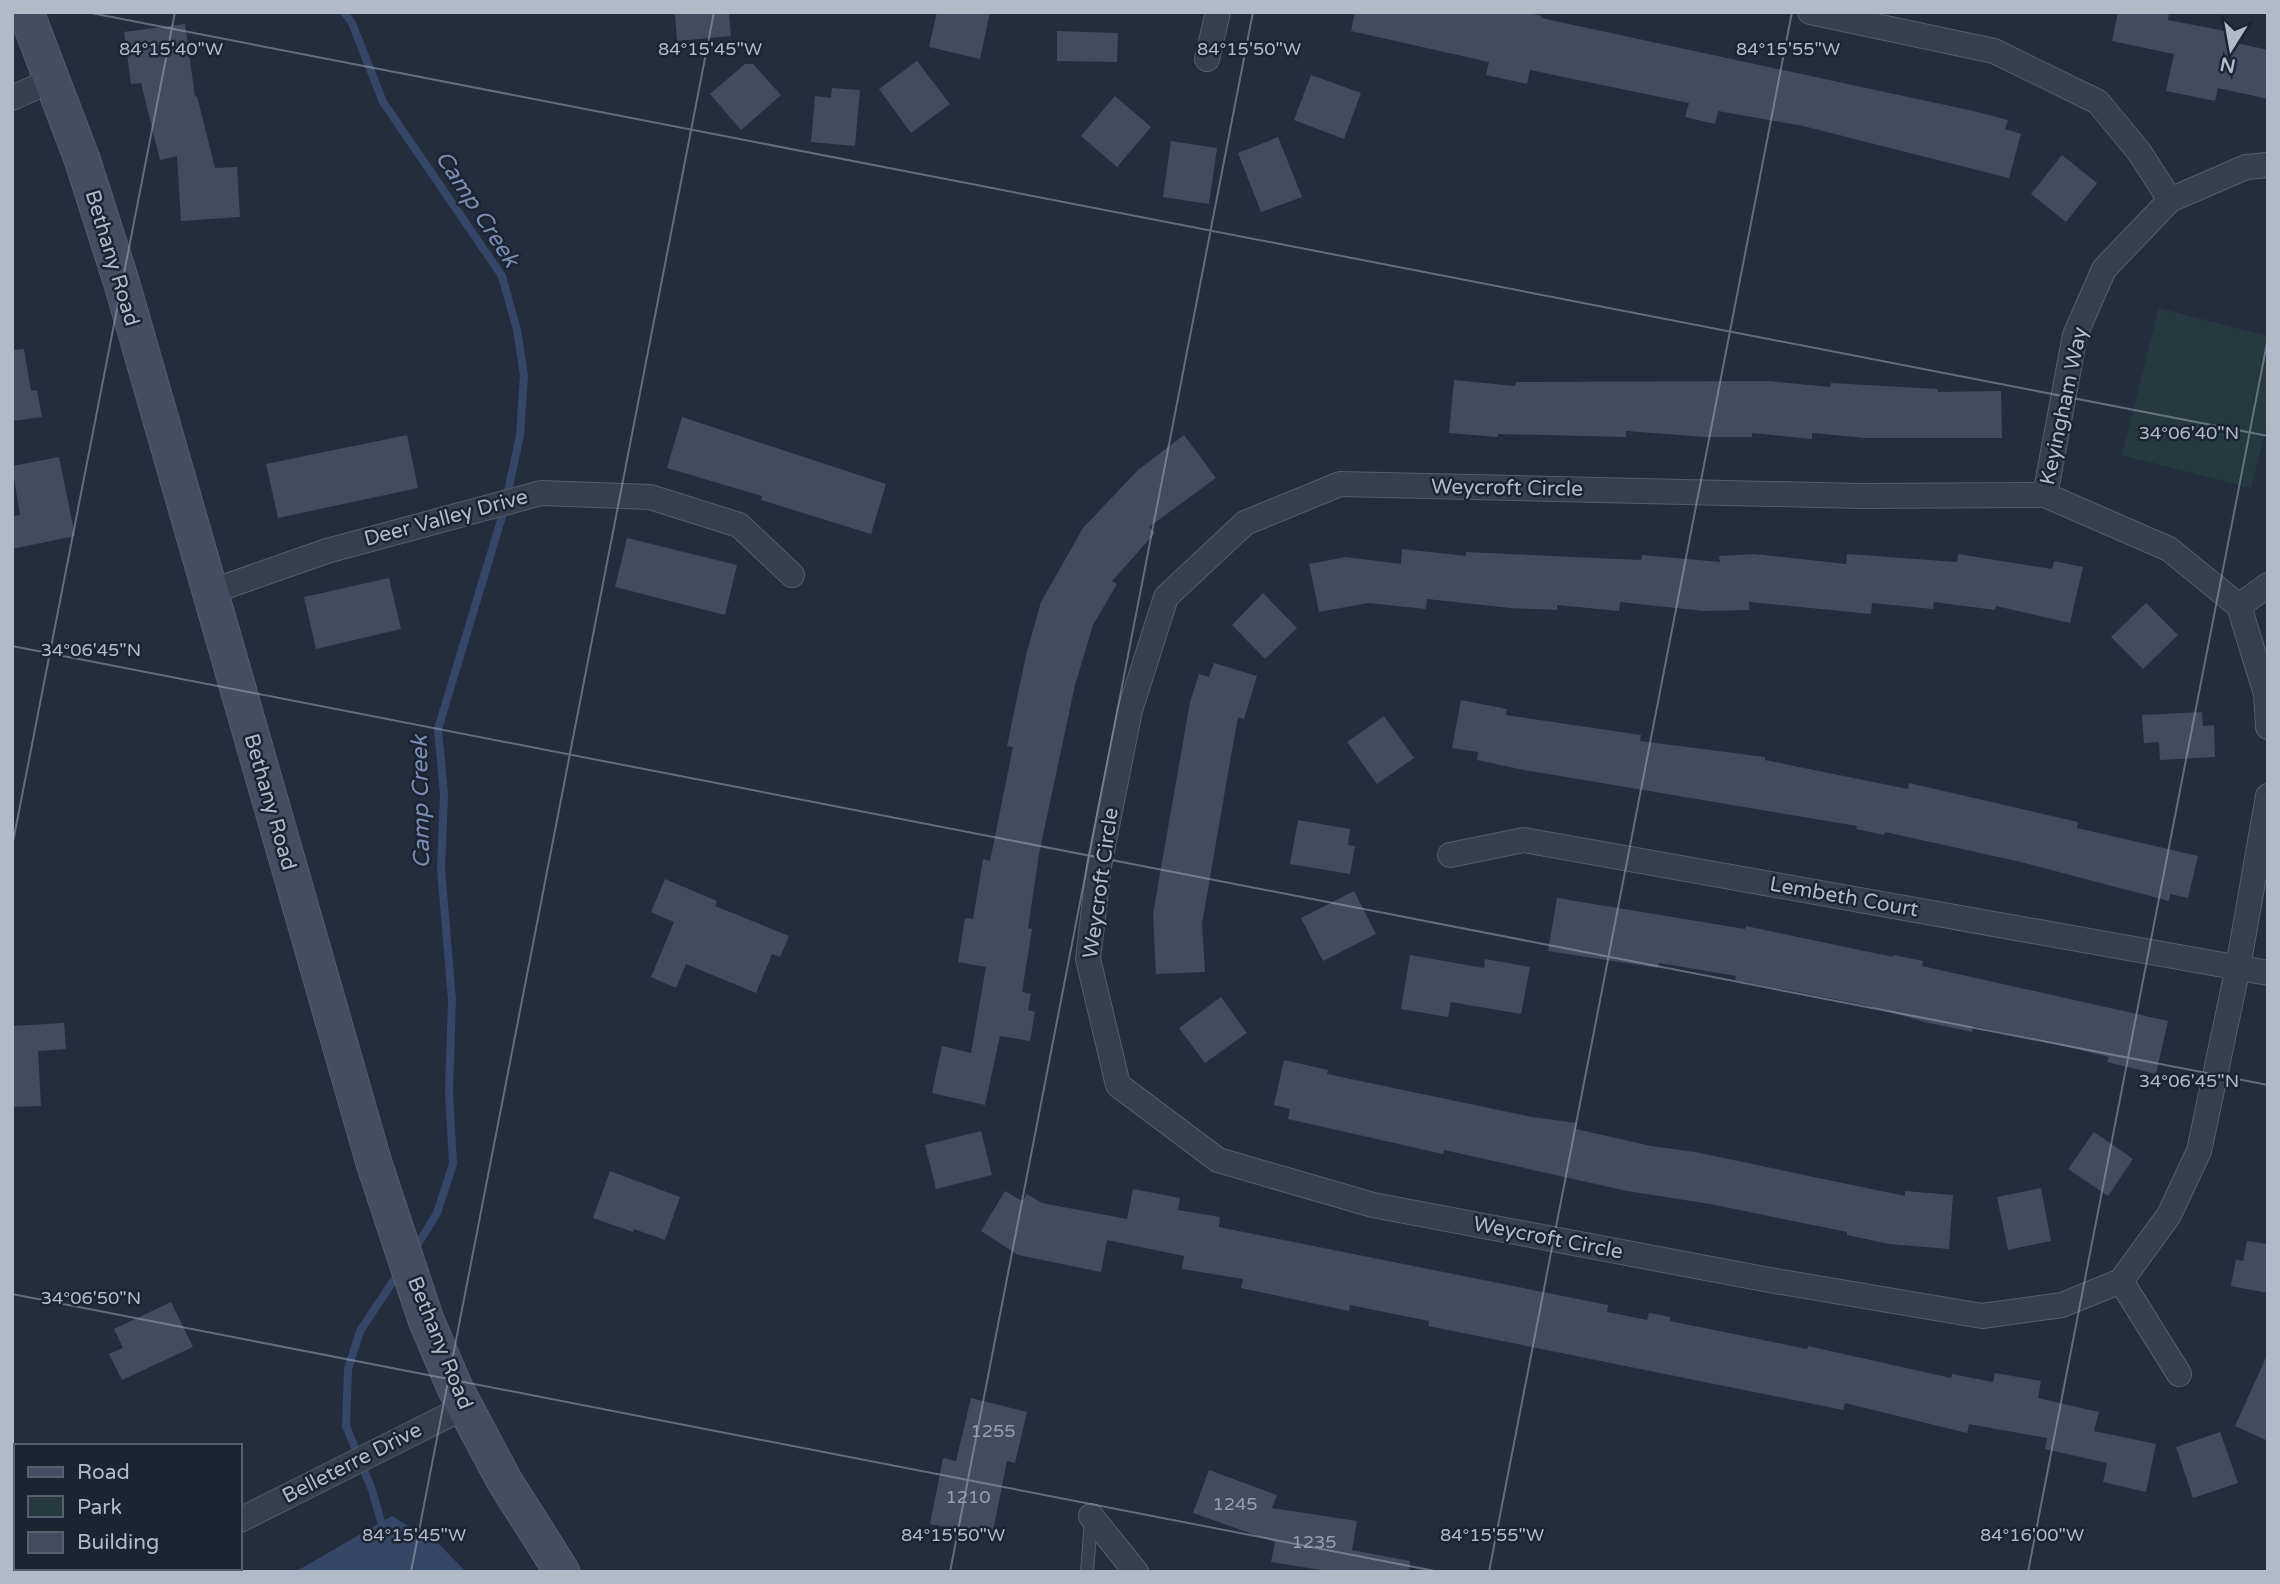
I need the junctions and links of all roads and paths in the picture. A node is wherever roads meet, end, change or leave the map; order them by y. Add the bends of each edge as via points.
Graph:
1 (26, 12) edge
2 (1218, 12) edge
3 (1810, 12) edge
4 (1207, 59) dead end
5 (52, 80) junction
6 (12, 98) edge
7 (2268, 165) edge
8 (2170, 200) junction
9 (2045, 495) junction
10 (792, 575) dead end
11 (2268, 585) edge
12 (210, 592) junction
13 (2239, 606) junction
14 (2268, 727) edge
15 (2268, 796) edge
16 (1450, 855) dead end
17 (2238, 967) junction
18 (2268, 973) edge
19 (2121, 1281) junction
20 (2179, 1374) dead end
21 (465, 1407) junction
22 (1091, 1516) joint
23 (242, 1519) edge
24 (562, 1572) edge
25 (1087, 1572) edge
26 (1136, 1572) edge

1 - 5 street, Bethany Road
2 - 4 street
3 - 8 street via 1994,51 2098,102 2140,153
5 - 6 street
5 - 12 street, Bethany Road via 122,284
7 - 8 street, Keyingham Way via 2246,167
8 - 9 street, Keyingham Way via 2104,269 2075,335
9 - 13 street, Weycroft Circle via 2169,549
9 - 19 street, Weycroft Circle via 1860,496 1340,484 1245,523 1166,597 1130,710 1099,866 1087,959 1118,1085 1218,1160 1373,1205 1982,1316 2062,1305
10 - 12 street, Deer Valley Drive via 739,525 650,497 541,493 327,551
11 - 13 street
12 - 21 street, Bethany Road via 374,1163 426,1320
13 - 14 street via 2266,694
15 - 17 street
16 - 17 street, Lembeth Court via 1524,840
17 - 18 street, Lembeth Court
17 - 19 street via 2199,1151 2169,1215
19 - 20 street
21 - 23 street, Belleterre Drive
21 - 24 street, Bethany Road
22 - 25 lane
22 - 26 street

